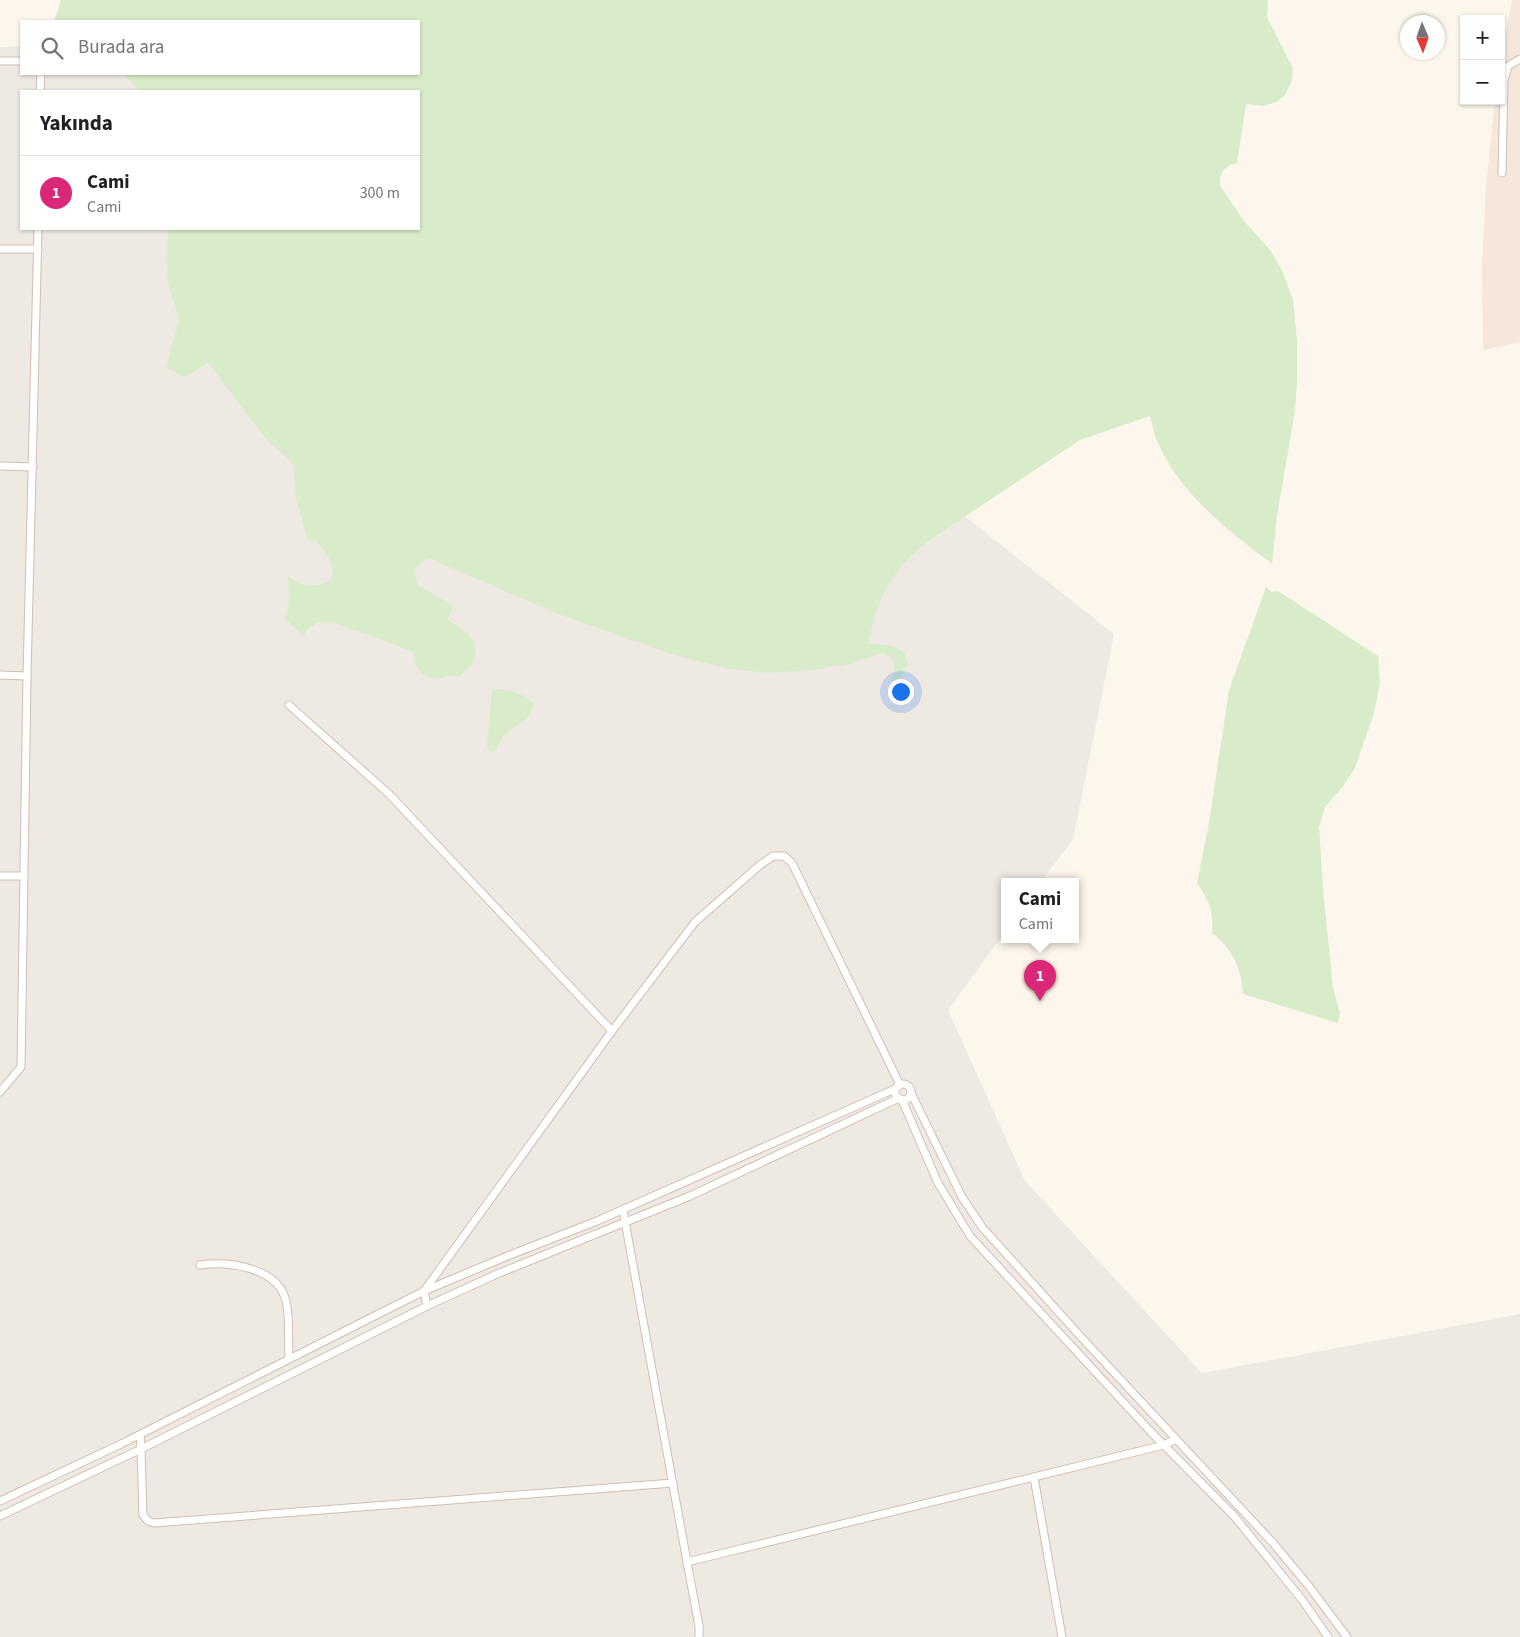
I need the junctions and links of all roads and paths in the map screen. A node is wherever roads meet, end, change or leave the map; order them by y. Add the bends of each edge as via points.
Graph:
1 (1520, 59) edge
2 (0, 61) edge
3 (20, 61) edge
4 (41, 75) edge
5 (40, 90) edge
6 (1502, 173) dead end
7 (38, 230) edge
8 (38, 248) junction
9 (0, 249) edge
10 (0, 466) edge
11 (33, 467) junction
12 (0, 675) edge
13 (27, 676) junction
14 (289, 705) dead end
15 (0, 876) edge
16 (24, 876) junction
17 (612, 1031) junction
18 (898, 1086) junction
19 (0, 1092) edge
20 (911, 1093) junction
21 (900, 1099) junction
22 (622, 1210) junction
23 (625, 1222) junction
24 (200, 1265) dead end
25 (424, 1291) junction
26 (427, 1306) junction
27 (289, 1359) junction
28 (140, 1435) junction
29 (1176, 1439) junction
30 (1164, 1445) junction
31 (141, 1449) junction
32 (1034, 1477) junction
33 (673, 1483) junction
34 (0, 1501) edge
35 (0, 1516) edge
36 (687, 1562) junction
37 (699, 1637) edge
38 (1062, 1637) edge
39 (1328, 1637) edge
40 (1347, 1637) edge

1 - 6 street via 1508,66 1504,80
2 - 3 street
4 - 5 street
7 - 8 street
8 - 9 street
8 - 11 street
10 - 11 street
11 - 13 street
12 - 13 street
13 - 16 street
14 - 17 street via 389,794
15 - 16 street
16 - 19 street via 21,1068
17 - 18 street via 696,922 760,864 781,855 792,863
17 - 25 street
18 - 20 street via 908,1086
18 - 21 street via 895,1093
18 - 22 street
20 - 21 street via 908,1098
20 - 29 street via 975,1218
21 - 23 street via 690,1196
21 - 30 street via 938,1183 970,1236
22 - 23 street
22 - 25 street
23 - 26 street
23 - 33 street
24 - 27 street via 240,1266 270,1278 278,1286 286,1302
25 - 26 street
25 - 27 street
26 - 31 street
27 - 28 street
28 - 31 street
28 - 34 street
29 - 30 street
29 - 40 street via 1273,1543
30 - 32 street
30 - 39 street via 1234,1516
31 - 33 street via 142,1514 148,1522 154,1523
31 - 35 street
32 - 36 street
32 - 38 street
33 - 36 street
36 - 37 street

